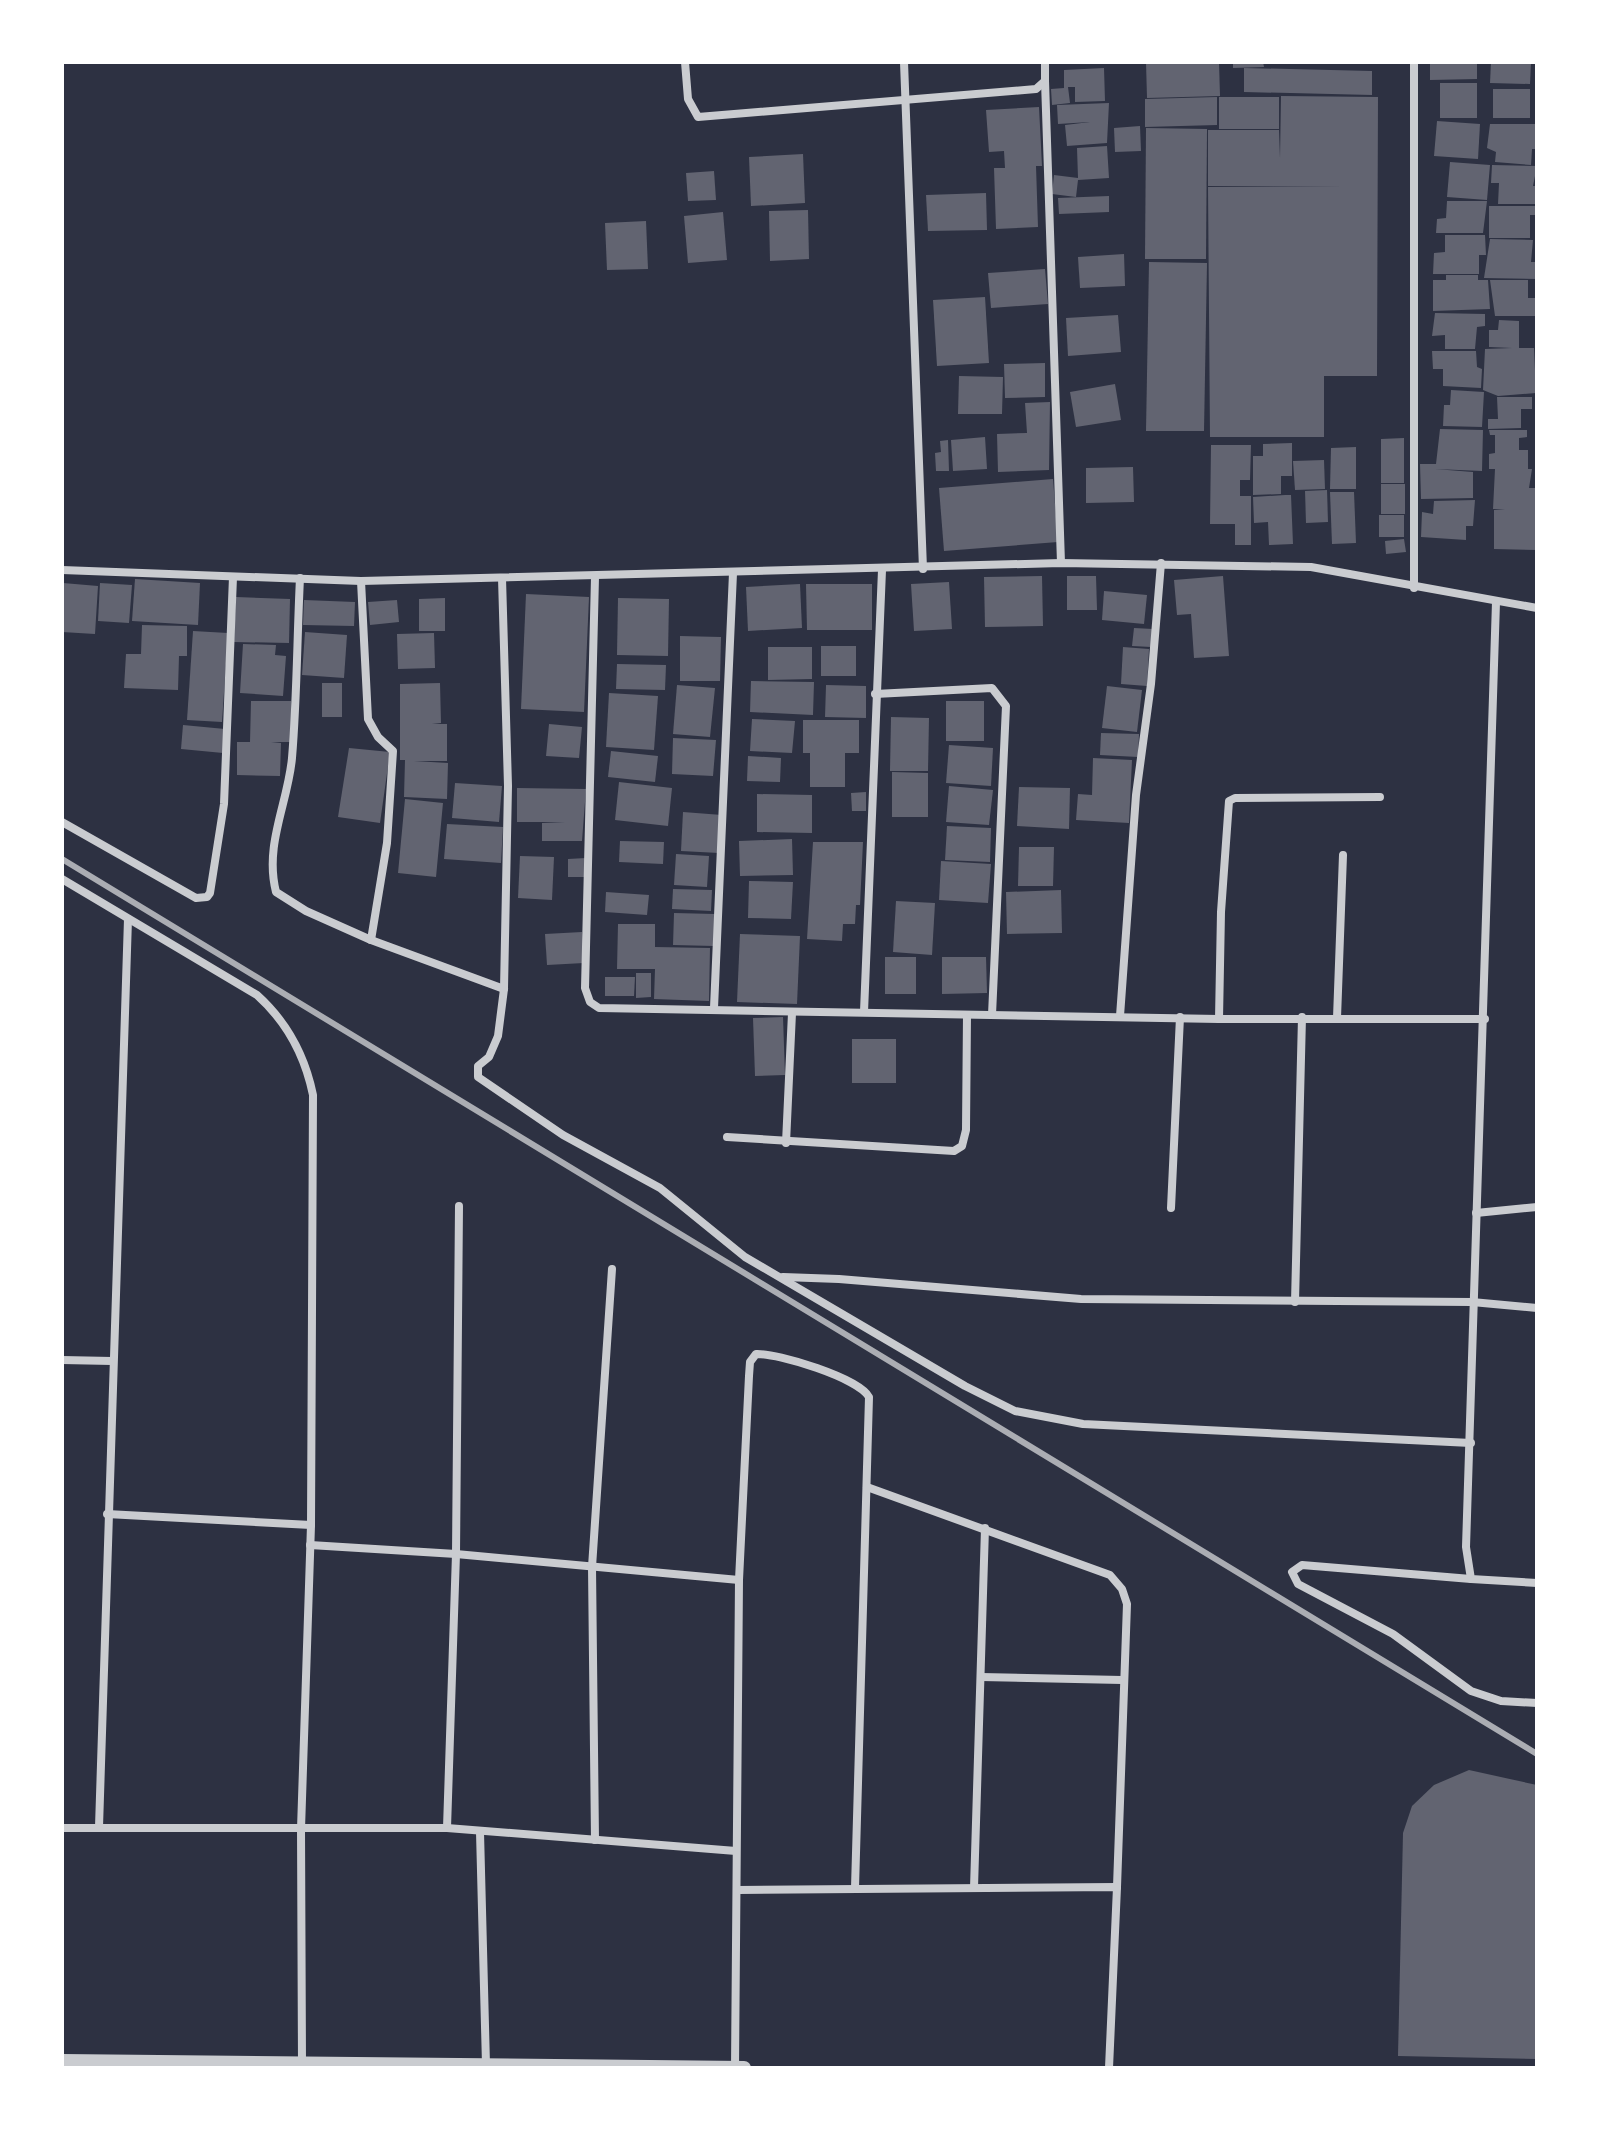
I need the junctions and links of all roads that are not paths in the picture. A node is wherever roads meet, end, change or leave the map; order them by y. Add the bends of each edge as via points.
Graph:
1 (685, 62) edge
2 (904, 62) edge
3 (1045, 62) edge
4 (1414, 62) edge
5 (1045, 81) junction
6 (905, 102) junction
7 (1061, 563) junction
8 (1161, 563) junction
9 (923, 569) junction
10 (62, 570) edge
11 (882, 570) junction
12 (733, 573) junction
13 (233, 577) junction
14 (595, 577) junction
15 (300, 578) junction
16 (502, 578) junction
17 (361, 581) junction
18 (1414, 588) junction
19 (1496, 602) junction
20 (1537, 608) edge
21 (875, 694) junction
22 (1380, 797) dead end
23 (62, 822) edge
24 (1343, 855) dead end
25 (62, 879) edge
26 (128, 919) junction
27 (371, 940) junction
28 (504, 989) junction
29 (714, 1008) junction
30 (864, 1012) junction
31 (792, 1013) junction
32 (967, 1015) junction
33 (992, 1015) junction
34 (1120, 1016) junction
35 (1180, 1017) junction
36 (1302, 1017) junction
37 (1337, 1018) junction
38 (1219, 1019) junction
39 (1485, 1019) junction
40 (727, 1137) dead end
41 (786, 1143) junction
42 (459, 1206) dead end
43 (1537, 1207) edge
44 (1171, 1208) dead end
45 (1476, 1213) junction
46 (612, 1269) dead end
47 (780, 1277) junction
48 (1295, 1302) junction
49 (1472, 1302) junction
50 (1537, 1308) edge
51 (62, 1360) edge
52 (112, 1361) junction
53 (1471, 1443) junction
54 (867, 1487) junction
55 (107, 1514) junction
56 (311, 1525) junction
57 (985, 1528) junction
58 (310, 1545) junction
59 (456, 1554) junction
60 (592, 1567) junction
61 (1471, 1579) junction
62 (739, 1580) junction
63 (1537, 1583) edge
64 (981, 1677) junction
65 (1122, 1680) junction
66 (1537, 1703) edge
67 (99, 1827) junction
68 (62, 1828) edge
69 (447, 1828) junction
70 (301, 1829) junction
71 (480, 1832) junction
72 (595, 1840) junction
73 (736, 1851) junction
74 (1117, 1887) junction
75 (855, 1888) junction
76 (974, 1888) junction
77 (738, 1890) junction
78 (62, 2061) edge
79 (302, 2064) junction
80 (486, 2065) junction
81 (735, 2068) edge
82 (744, 2068) edge
83 (1109, 2068) edge

1 - 6 street via 688,99 698,117
2 - 6 street
3 - 5 street
4 - 18 street
5 - 6 street via 1036,89
5 - 7 street
6 - 9 street
7 - 8 street
7 - 9 street
8 - 18 street via 1311,567
8 - 34 street
9 - 11 street
10 - 13 street
11 - 12 street
11 - 21 street
12 - 14 street
12 - 29 street
13 - 15 street
13 - 23 street via 224,804 210,893 196,898
14 - 16 street
14 - 29 street via 586,995 599,1008
15 - 17 street
15 - 27 street via 292,762 277,816 272,878 286,901
16 - 17 street
16 - 28 street via 508,786
17 - 27 street via 368,719 393,751 387,843
18 - 19 street
19 - 20 street
19 - 39 street
21 - 30 street
21 - 33 street via 992,688 1006,706
22 - 38 street via 1229,801
24 - 37 street
25 - 26 street
26 - 52 street
26 - 56 street via 257,995 277,1013 307,1067 313,1095
27 - 28 street
28 - 47 street via 498,1036 489,1057 478,1066 478,1077 563,1135 660,1188 730,1246
29 - 31 street
30 - 31 street
30 - 32 street
31 - 41 street
32 - 33 street
32 - 41 street via 962,1146 945,1152
33 - 34 street
34 - 35 street
35 - 38 street
35 - 44 street
36 - 37 street
36 - 38 street
36 - 48 street
37 - 39 street
39 - 45 street
40 - 41 street
42 - 59 street
43 - 45 street
45 - 49 street
46 - 60 street
47 - 48 street via 1081,1299
47 - 53 street via 965,1386 1035,1416 1083,1424
48 - 49 street
49 - 50 street
49 - 53 street
51 - 52 street
52 - 55 street
53 - 61 street via 1464,1513
54 - 57 street
54 - 62 street via 870,1407 865,1390 788,1360 756,1354 750,1362
54 - 75 street
55 - 56 street
55 - 67 street
56 - 58 street
57 - 64 street
57 - 65 street via 1110,1575 1127,1604
58 - 59 street
58 - 70 street
59 - 60 street
59 - 69 street
60 - 62 street
60 - 72 street
61 - 63 street
61 - 66 street via 1302,1565 1292,1572 1298,1584 1393,1634 1471,1691 1501,1701
62 - 73 street
64 - 65 street
64 - 76 street
65 - 74 street
67 - 68 street
67 - 70 street
69 - 70 street
69 - 71 street
70 - 79 street
71 - 72 street
71 - 80 street
72 - 73 street
73 - 77 street
74 - 76 street
74 - 83 street
75 - 76 street
75 - 77 street
77 - 81 street
78 - 79 street
79 - 80 street
80 - 81 street
81 - 82 street

